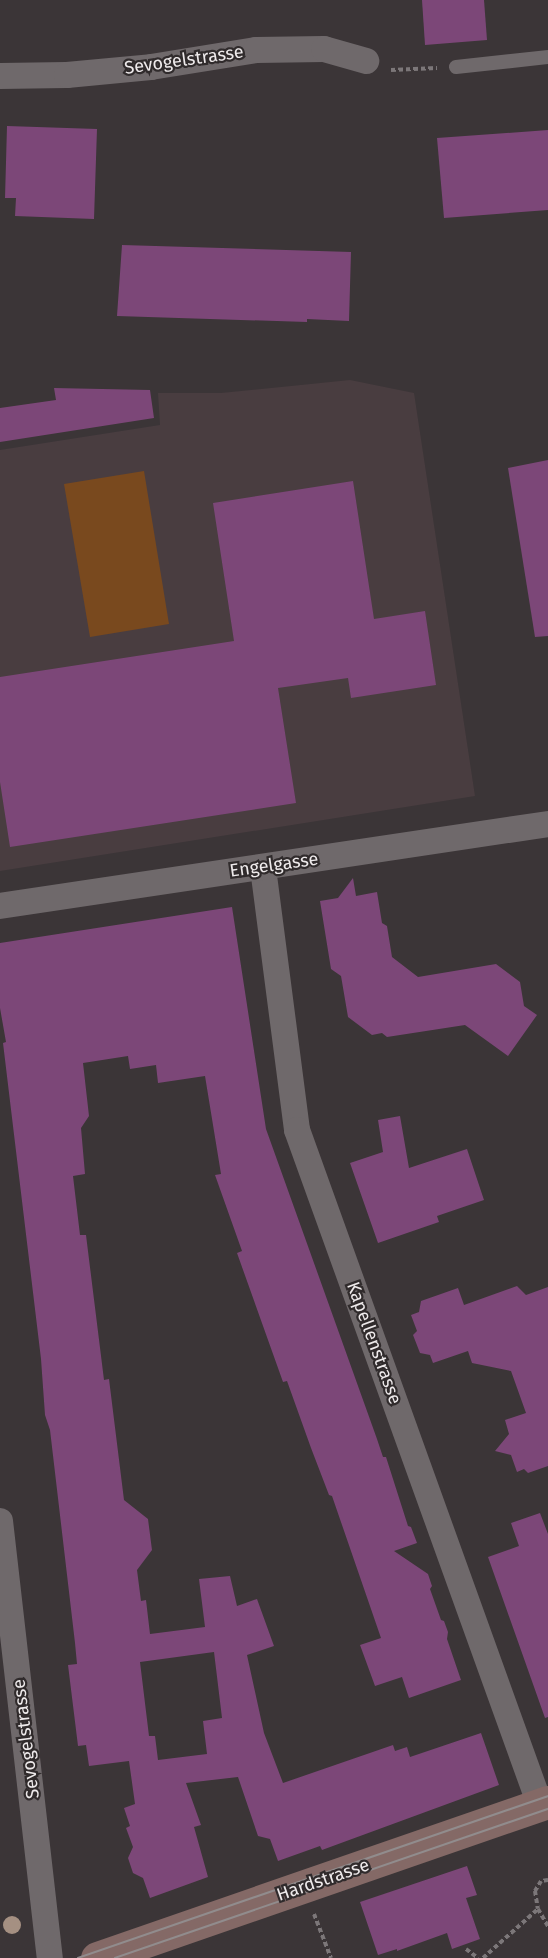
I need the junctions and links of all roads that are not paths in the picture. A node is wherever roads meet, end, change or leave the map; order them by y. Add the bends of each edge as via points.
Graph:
1 (548, 57) edge
2 (377, 66) road end
3 (456, 67) road end
4 (0, 76) edge
5 (548, 824) edge
6 (263, 868) junction
7 (0, 906) edge
8 (0, 1521) edge
9 (544, 1803) edge
10 (50, 1958) edge
11 (97, 1958) edge

1 - 3 lane
2 - 4 street, Sevogelstrasse via 324,49 256,50 151,67
5 - 6 street, Engelgasse
6 - 7 street, Engelgasse
6 - 9 street, Kapellenstrasse via 297,1130
8 - 10 street, Sevogelstrasse
9 - 11 street, Hardstrasse

